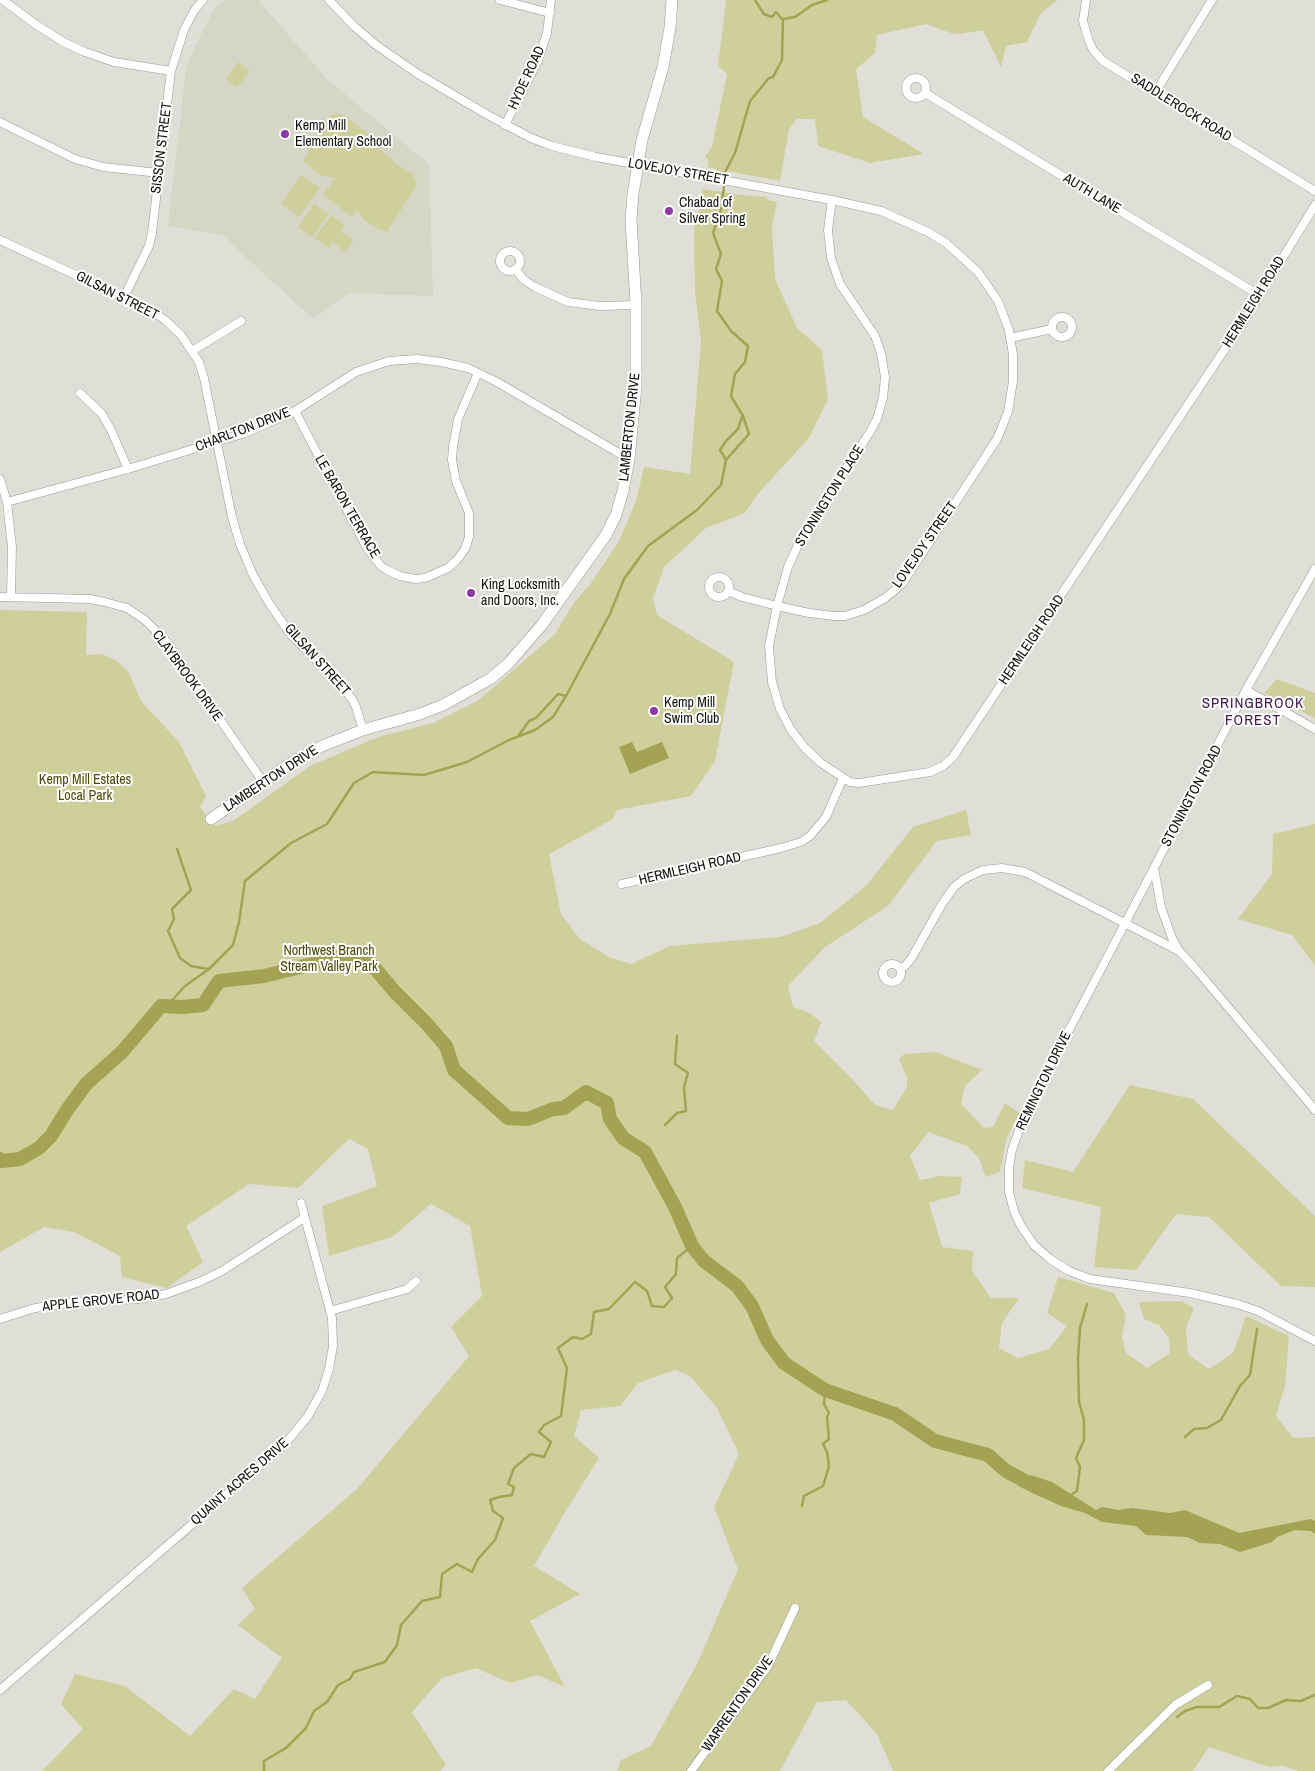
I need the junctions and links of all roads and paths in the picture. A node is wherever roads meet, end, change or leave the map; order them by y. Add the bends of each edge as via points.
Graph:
1 (3, 0) edge
2 (203, 0) edge
3 (329, 0) edge
4 (500, 0) edge
5 (551, 0) edge
6 (672, 0) edge
7 (1088, 0) edge
8 (1212, 0) edge
9 (550, 13) junction
10 (171, 71) junction
11 (925, 93) dead end
12 (1155, 93) junction
13 (0, 122) edge
14 (505, 125) junction
15 (638, 165) junction
16 (159, 173) junction
17 (1315, 191) edge
18 (832, 200) junction
19 (1315, 205) edge
20 (0, 240) edge
21 (516, 270) dead end
22 (1259, 295) junction
23 (124, 298) junction
24 (636, 305) junction
25 (241, 321) dead end
26 (1052, 329) dead end
27 (1010, 338) junction
28 (192, 351) junction
29 (478, 373) junction
30 (80, 393) dead end
31 (295, 411) junction
32 (216, 442) junction
33 (629, 459) junction
34 (128, 469) junction
35 (0, 479) edge
36 (7, 502) junction
37 (1315, 569) edge
38 (728, 591) dead end
39 (0, 597) edge
40 (10, 597) junction
41 (777, 606) junction
42 (1246, 690) junction
43 (1315, 729) edge
44 (363, 730) junction
45 (843, 778) junction
46 (262, 782) junction
47 (211, 819) dead end
48 (1154, 868) junction
49 (622, 884) dead end
50 (1125, 922) junction
51 (1178, 950) junction
52 (900, 970) dead end
53 (1315, 1110) edge
54 (301, 1203) dead end
55 (304, 1218) junction
56 (416, 1281) dead end
57 (330, 1311) junction
58 (0, 1319) edge
59 (1315, 1340) edge
60 (795, 1608) dead end
61 (1208, 1685) dead end
62 (0, 1690) edge
63 (691, 1771) edge
64 (1108, 1771) edge

1 - 10 street via 35,24 85,52 114,62
2 - 10 street, SISSON STREET via 184,30
3 - 14 street, LOVEJOY STREET via 376,45 418,74
4 - 9 street
5 - 9 street, HYDE ROAD
6 - 15 street, LAMBERTON DRIVE via 663,67
7 - 12 street, SADDLEROCK ROAD via 1083,20 1094,50 1103,61
8 - 12 street
9 - 14 street, HYDE ROAD via 538,60
10 - 16 street, SISSON STREET
11 - 22 street, AUTH LANE
12 - 17 street, SADDLEROCK ROAD
13 - 16 street via 74,158 103,167
14 - 15 street, LOVEJOY STREET via 552,146
15 - 18 street, LOVEJOY STREET
15 - 24 street, LAMBERTON DRIVE via 631,219
16 - 23 street, SISSON STREET via 149,246
18 - 27 street, LOVEJOY STREET via 881,211 946,243 978,272 998,301
18 - 41 street, STONINGTON PLACE via 828,230 831,258 840,284 875,336 885,377 883,398 870,432 803,534 788,567
19 - 22 street, HERMLEIGH ROAD
20 - 23 street, GILSAN STREET
21 - 24 street via 535,287 568,302 600,306
22 - 45 street, HERMLEIGH ROAD via 953,757 937,769 921,774 868,783 850,782
23 - 28 street, GILSAN STREET via 165,320
24 - 33 street, LAMBERTON DRIVE via 636,387
25 - 28 street
26 - 27 street
27 - 41 street, LOVEJOY STREET via 1013,381 1008,412 997,439 902,584 885,598 846,616 809,614
28 - 32 street, GILSAN STREET via 204,378
29 - 31 street, CHARLTON DRIVE via 441,362 417,359 389,361 349,375
29 - 31 street, LE BARON TERRACE via 458,419 452,447 456,481 469,513 469,537 458,560 426,578 400,576 381,566 367,548
29 - 33 street, CHARLTON DRIVE
30 - 34 street via 102,414
31 - 32 street, CHARLTON DRIVE
32 - 34 street, CHARLTON DRIVE
32 - 44 street, GILSAN STREET via 232,517 253,575 291,635 352,699
33 - 44 street, LAMBERTON DRIVE via 616,515 606,535 541,626 508,664 490,680 443,705
34 - 36 street, CHARLTON DRIVE
35 - 36 street
36 - 40 street via 12,547
37 - 42 street, STONINGTON ROAD
38 - 41 street, LOVEJOY STREET
39 - 40 street, CLAYBROOK DRIVE
40 - 46 street, CLAYBROOK DRIVE via 90,599 127,608 145,620 166,641
41 - 45 street, STONINGTON PLACE via 769,646 772,682 780,708 805,748
42 - 43 street
42 - 48 street, STONINGTON ROAD
44 - 46 street, LAMBERTON DRIVE via 322,746
45 - 49 street, HERMLEIGH ROAD via 826,816 801,842
46 - 47 street, LAMBERTON DRIVE
48 - 50 street, REMINGTON DRIVE
48 - 51 street via 1161,907
50 - 51 street
50 - 52 street via 1025,872 1002,868 983,870 954,888 911,958
50 - 59 street, REMINGTON DRIVE via 1024,1116 1012,1150 1009,1192 1021,1226 1034,1245 1068,1271 1090,1279 1190,1293 1237,1304
51 - 53 street
54 - 55 street, QUAINT ACRES DRIVE
55 - 57 street, QUAINT ACRES DRIVE
55 - 58 street, APPLE GROVE ROAD via 222,1271 166,1294 33,1308
56 - 57 street via 407,1289
57 - 62 street, QUAINT ACRES DRIVE via 333,1346 322,1391 308,1416 285,1444
60 - 63 street, WARRENTON DRIVE via 768,1666
61 - 64 street via 1175,1705

